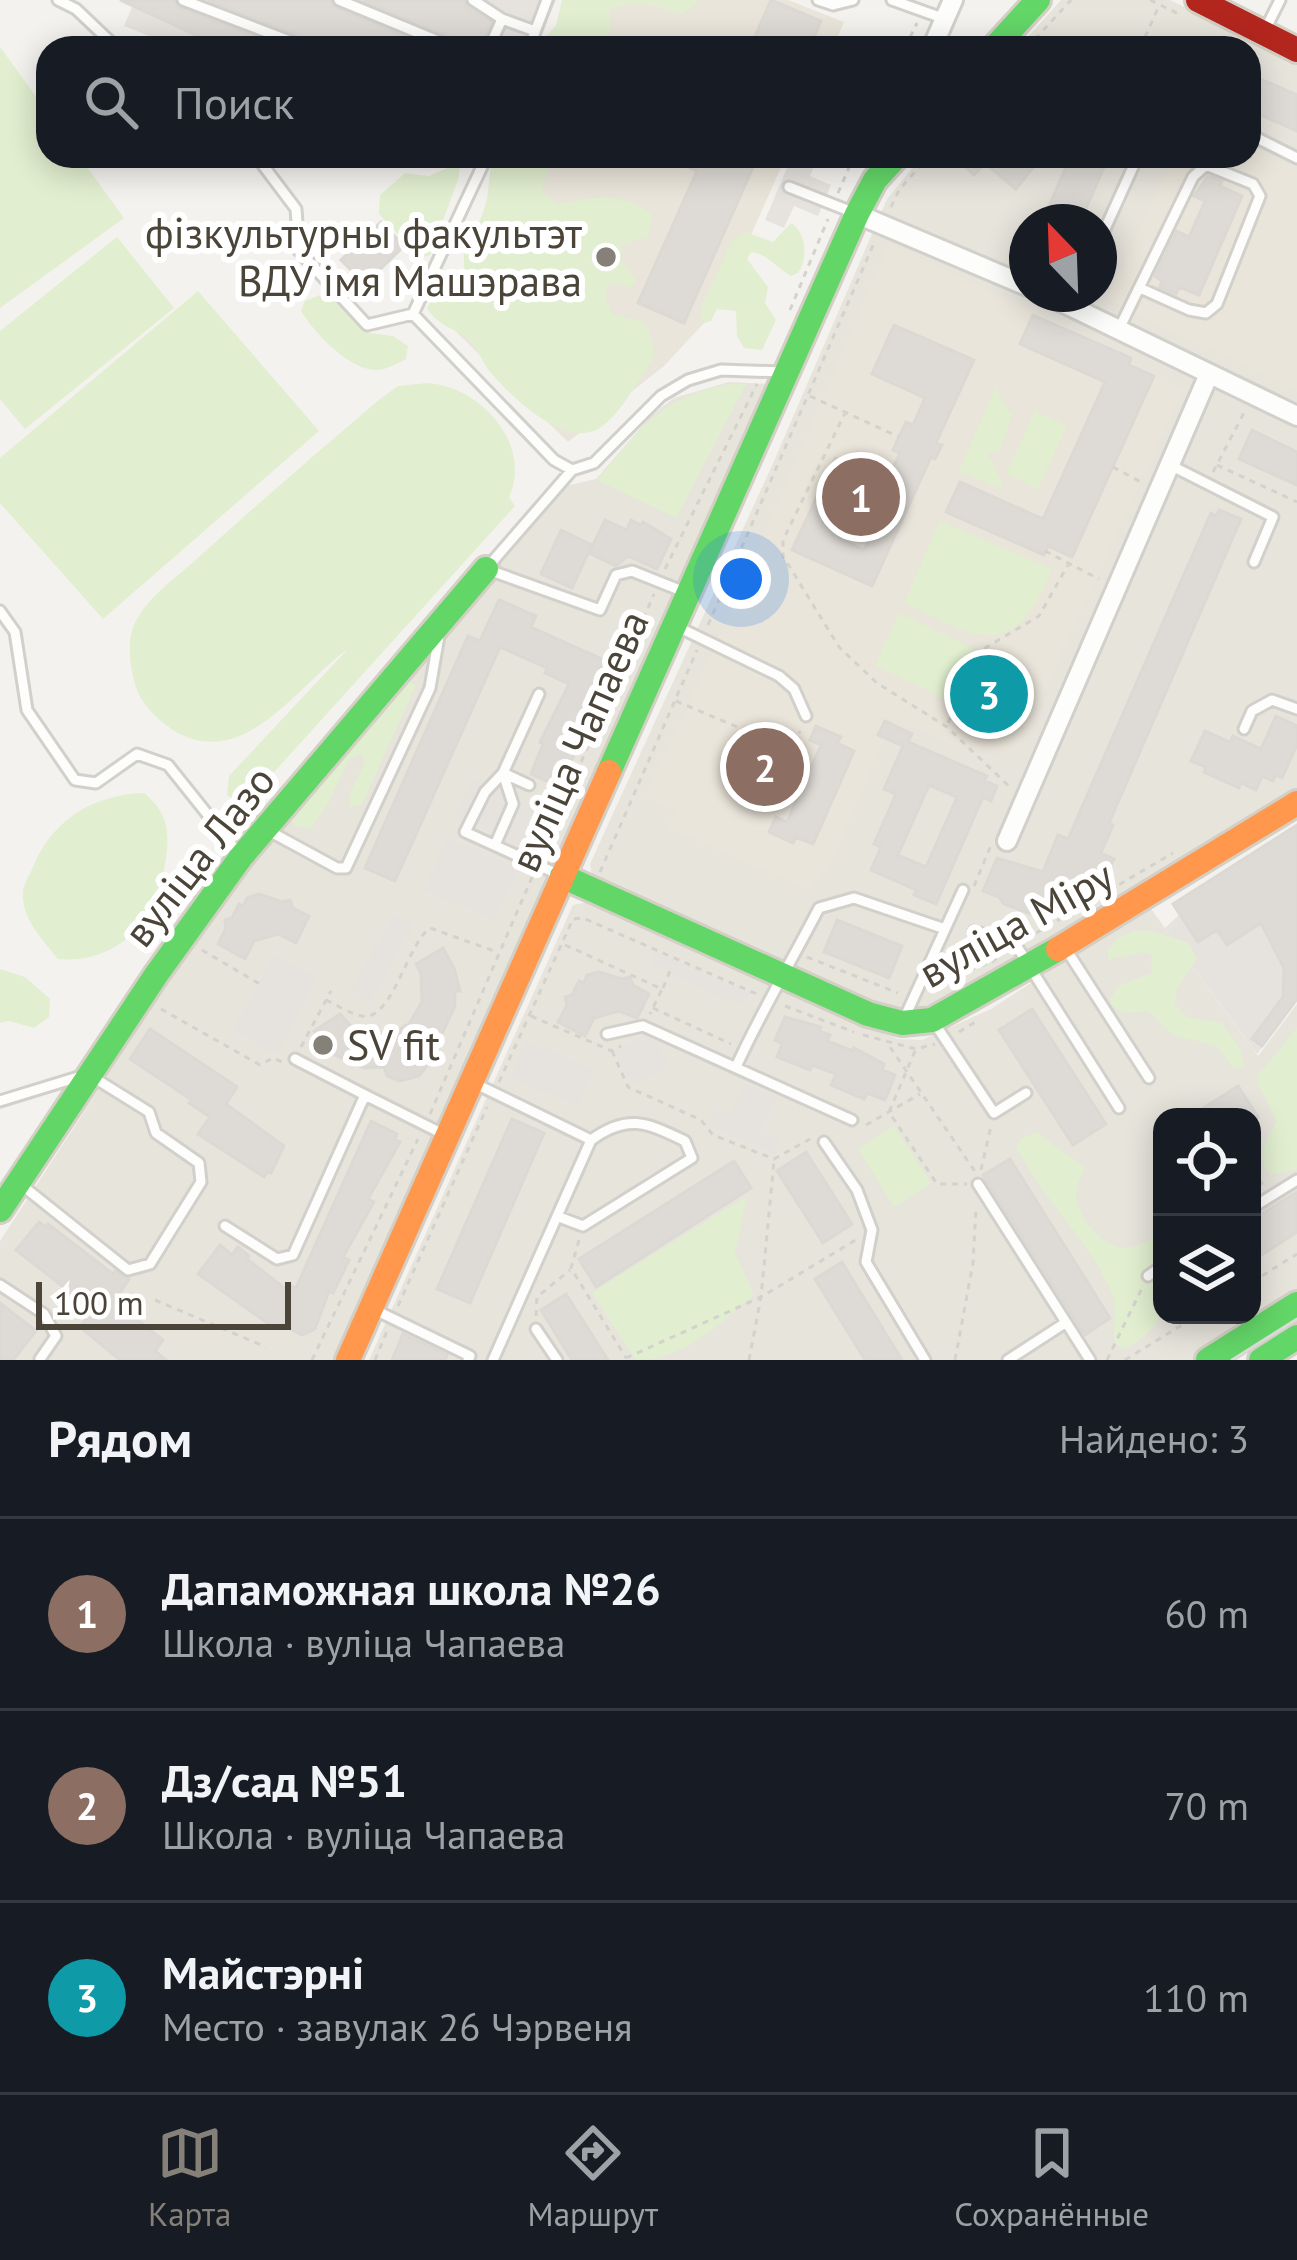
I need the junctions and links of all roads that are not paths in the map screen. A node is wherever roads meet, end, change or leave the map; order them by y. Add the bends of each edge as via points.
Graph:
1 (58, 0) edge
2 (183, 0) edge
3 (339, 0) edge
4 (473, 0) edge
5 (547, 0) edge
6 (818, 0) edge
7 (853, 0) edge
8 (892, 0) edge
9 (1038, 0) edge
10 (1198, 0) edge
11 (1280, 0) edge
12 (949, 9) edge
13 (502, 19) junction
14 (536, 31) junction
15 (1264, 33) junction
16 (104, 36) edge
17 (277, 36) edge
18 (426, 36) edge
19 (494, 36) edge
20 (534, 36) edge
21 (1005, 36) edge
22 (1297, 50) edge
23 (1261, 140) edge
24 (1297, 158) edge
25 (265, 168) edge
26 (481, 168) edge
27 (880, 168) edge
28 (1133, 168) edge
29 (1203, 168) edge
30 (1213, 168) edge
31 (789, 187) dead end
32 (1116, 204) edge
33 (846, 209) junction
34 (1009, 278) edge
35 (1140, 288) junction
36 (1092, 312) edge
37 (413, 314) junction
38 (1119, 329) junction
39 (776, 371) junction
40 (1209, 374) junction
41 (1297, 416) edge
42 (1170, 465) junction
43 (572, 470) junction
44 (1254, 562) dead end
45 (486, 569) junction
46 (687, 593) junction
47 (0, 611) edge
48 (441, 623) junction
49 (674, 625) junction
50 (539, 694) dead end
51 (1297, 709) edge
52 (806, 716) road end
53 (1244, 729) dead end
54 (503, 773) junction
55 (529, 785) dead end
56 (1297, 803) edge
57 (265, 829) junction
58 (1007, 841) dead end
59 (495, 845) junction
60 (241, 857) junction
61 (562, 876) junction
62 (963, 890) dead end
63 (945, 929) junction
64 (974, 931) dead end
65 (1064, 946) junction
66 (1029, 967) junction
67 (785, 976) junction
68 (932, 1020) junction
69 (607, 1034) dead end
70 (896, 1034) junction
71 (295, 1059) road end
72 (736, 1067) junction
73 (88, 1074) junction
74 (1149, 1078) dead end
75 (482, 1087) junction
76 (1026, 1093) dead end
77 (365, 1095) junction
78 (0, 1101) edge
79 (1119, 1108) dead end
80 (852, 1120) dead end
81 (436, 1131) junction
82 (591, 1140) junction
83 (824, 1142) road end
84 (1297, 1180) edge
85 (979, 1181) road end
86 (18, 1182) junction
87 (1261, 1202) edge
88 (0, 1210) edge
89 (559, 1217) junction
90 (226, 1226) dead end
91 (1153, 1272) edge
92 (1148, 1276) road end
93 (0, 1285) edge
94 (1297, 1304) edge
95 (382, 1312) junction
96 (1065, 1323) junction
97 (536, 1329) road end
98 (1297, 1337) edge
99 (40, 1359) edge
100 (472, 1359) edge
101 (348, 1360) edge
102 (494, 1360) edge
103 (556, 1360) edge
104 (925, 1360) edge
105 (1009, 1360) edge
106 (1090, 1360) edge
107 (1208, 1360) edge
108 (1261, 1360) edge

1 - 16 lane
2 - 17 lane
3 - 18 lane
4 - 13 lane
5 - 14 lane
6 - 7 lane
8 - 12 lane
9 - 21 street
10 - 15 street
11 - 15 lane
13 - 14 lane
13 - 19 lane
14 - 20 lane
15 - 22 street
23 - 24 lane
25 - 37 lane via 296,209 299,251 349,309 367,325
26 - 37 lane
27 - 33 street, вуліца Чапаева
28 - 32 lane
29 - 35 lane
30 - 35 lane via 1253,184 1260,196 1217,304 1206,313 1189,310
31 - 33 lane
33 - 34 street
33 - 39 street, вуліца Чапаева
35 - 38 lane
36 - 38 street
37 - 43 lane
38 - 40 street
39 - 43 lane via 721,370 688,380 594,463
39 - 46 street, вуліца Чапаева
40 - 41 street
40 - 42 street
42 - 44 lane via 1274,517
42 - 58 street
43 - 45 lane
45 - 46 lane via 600,610 616,574 632,571
45 - 48 street, вуліца Лазо
46 - 49 street, вуліца Чапаева
47 - 60 lane via 15,632 28,710 75,780 96,783 137,754 167,765
48 - 57 street, вуліца Лазо
48 - 57 lane via 430,688 346,868
49 - 52 lane via 779,676
49 - 61 street, вуліца Чапаева
50 - 54 lane
51 - 53 lane via 1272,700 1252,711
54 - 55 lane
54 - 59 lane via 513,804
54 - 59 lane via 465,832
56 - 65 street, вуліца Міру
57 - 60 street, вуліца Лазо
59 - 61 lane
60 - 73 street, вуліца Лазо
61 - 67 street, вуліца Міру
61 - 75 street, вуліца Чапаева
62 - 63 lane
63 - 67 lane via 854,898 819,908
63 - 70 lane
64 - 66 lane via 1016,945
65 - 66 street, вуліца Міру
65 - 74 lane
66 - 68 street, вуліца Міру
66 - 79 lane
67 - 70 street, вуліца Міру
67 - 72 lane
68 - 70 street, вуліца Міру
68 - 76 lane via 994,1113
69 - 72 lane via 643,1027
71 - 77 lane
72 - 80 lane
73 - 78 lane
73 - 86 street, вуліца Лазо
73 - 86 lane via 149,1112 156,1133 200,1163 201,1182 150,1264 128,1270
75 - 81 street, вуліца Чапаева
75 - 82 lane
77 - 81 lane
77 - 90 lane via 293,1255 277,1259
81 - 95 street, вуліца Чапаева via 443,1175
82 - 89 lane
82 - 89 lane via 613,1124 647,1123 686,1141 692,1158 584,1226
83 - 104 lane via 872,1230 866,1262
84 - 87 lane
85 - 96 lane
86 - 88 street, вуліца Лазо
89 - 102 lane
91 - 92 lane
93 - 99 lane via 44,1314 56,1336
94 - 107 street
95 - 100 lane
95 - 101 street, вуліца Чапаева
96 - 105 lane
96 - 106 lane
97 - 103 lane
98 - 108 street

